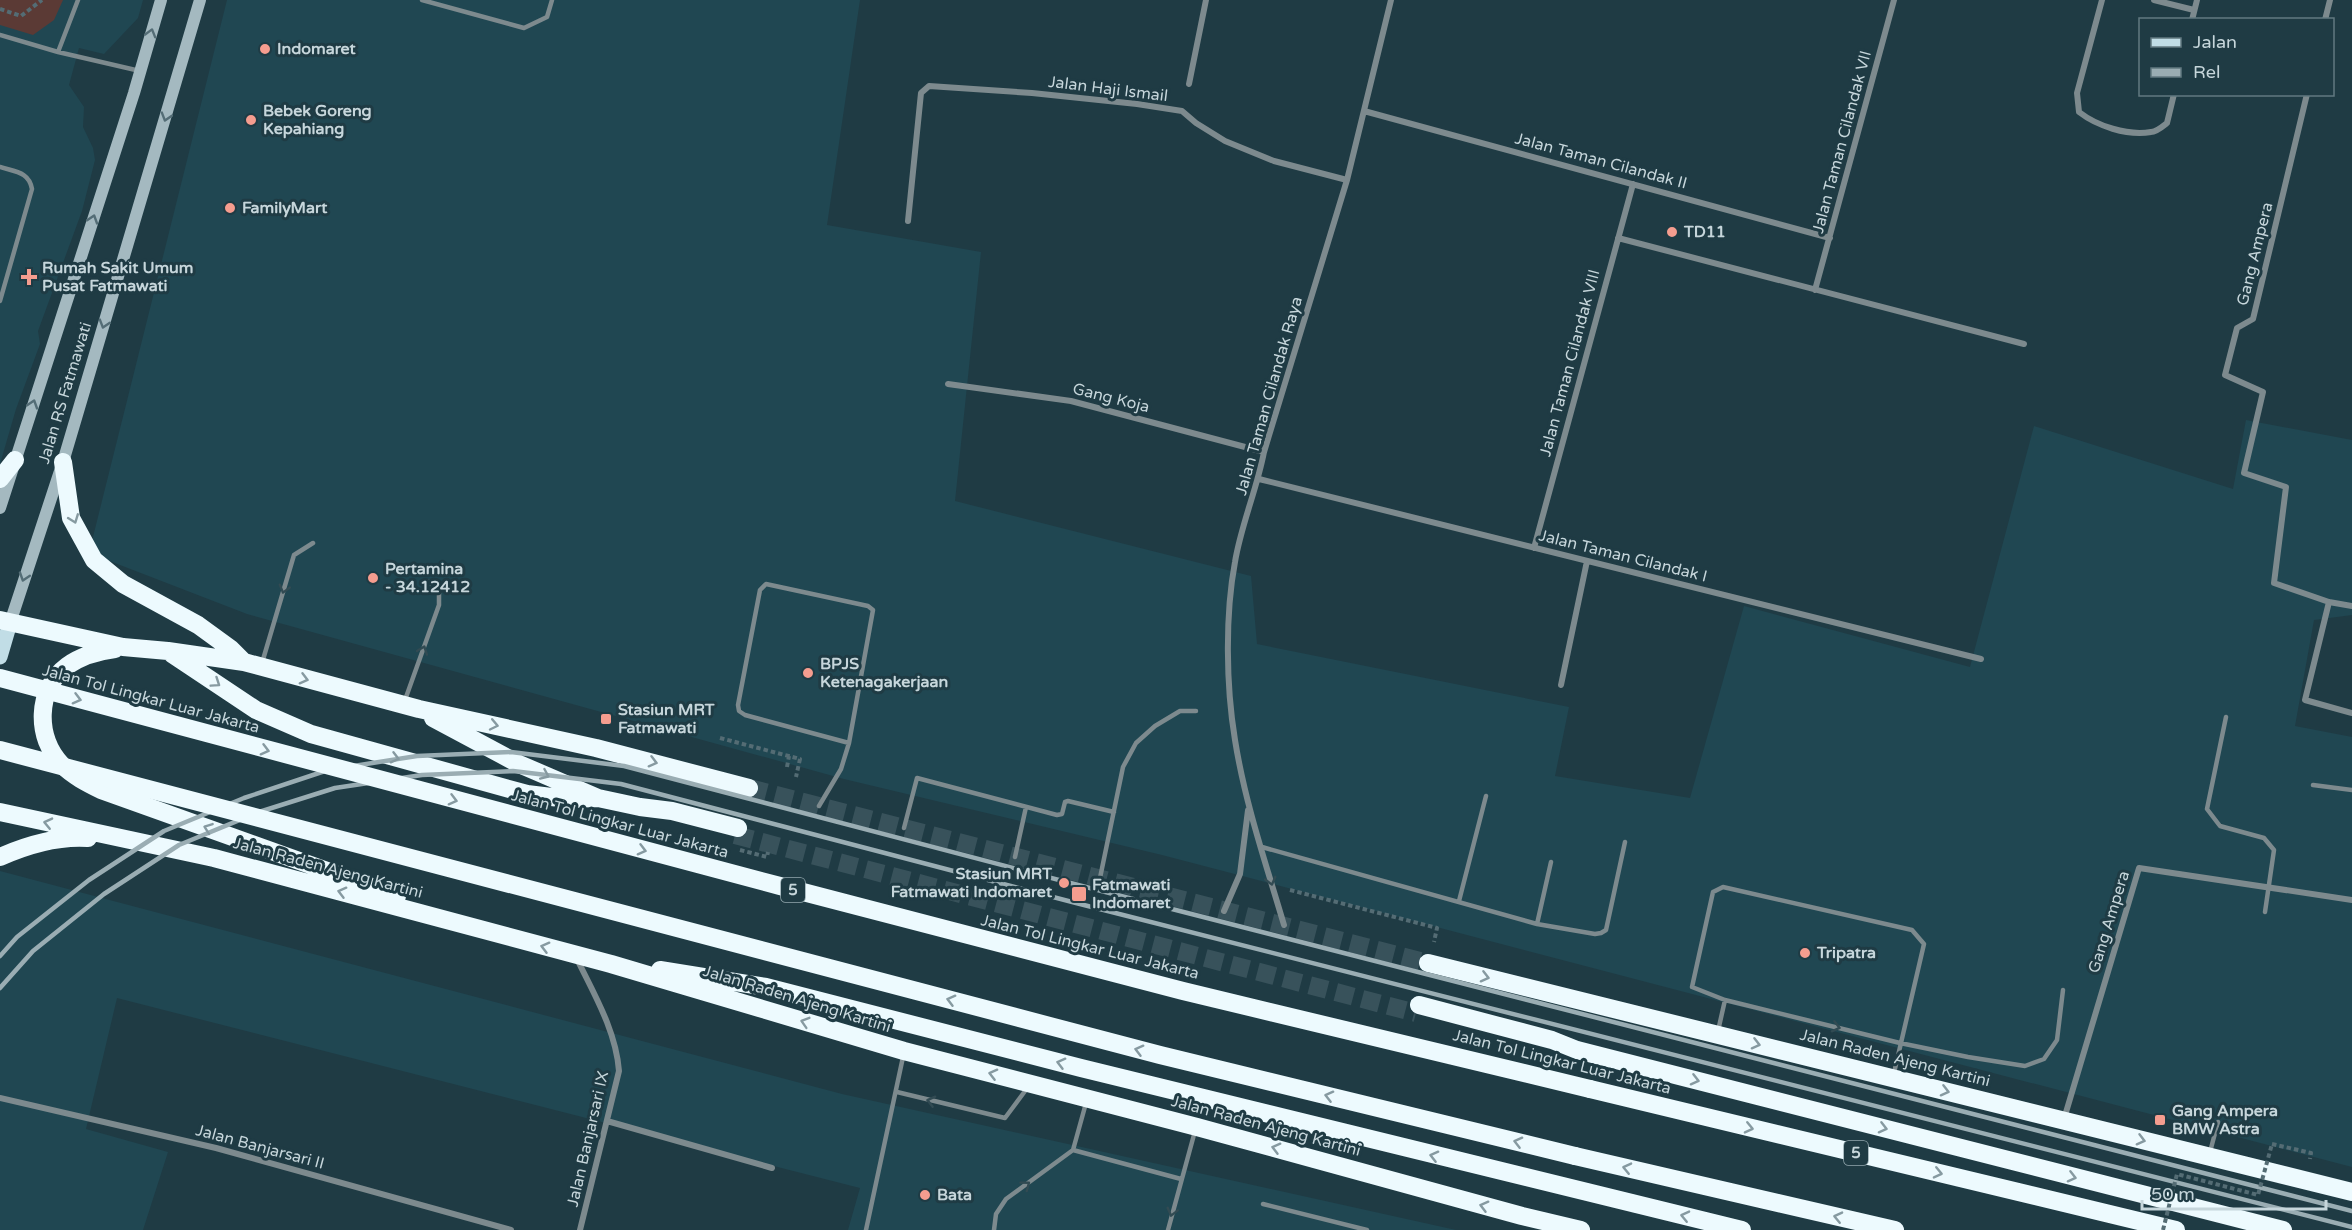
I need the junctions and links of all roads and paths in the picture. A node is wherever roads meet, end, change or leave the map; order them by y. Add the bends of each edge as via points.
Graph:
1 (42, 0) edge
2 (78, 0) edge
3 (160, 0) edge
4 (200, 0) edge
5 (422, 0) edge
6 (552, 0) edge
7 (1206, 0) edge
8 (1391, 0) edge
9 (1894, 0) edge
10 (2102, 0) edge
11 (2154, 0) edge
12 (2197, 0) edge
13 (2330, 0) edge
14 (0, 9) edge
15 (2194, 10) junction
16 (2192, 18) edge
17 (2326, 18) edge
18 (0, 34) edge
19 (58, 52) junction
20 (140, 70) junction
21 (1189, 84) dead end
22 (2174, 96) edge
23 (2307, 96) edge
24 (1364, 111) junction
25 (0, 167) edge
26 (1347, 180) junction
27 (1633, 184) junction
28 (908, 220) dead end
29 (1618, 238) junction
30 (1830, 238) junction
31 (1815, 290) junction
32 (0, 301) edge
33 (2024, 344) dead end
34 (948, 384) dead end
35 (1264, 452) junction
36 (15, 460) junction
37 (63, 462) junction
38 (0, 479) edge
39 (1259, 479) junction
40 (0, 508) edge
41 (314, 543) dead end
42 (1534, 548) junction
43 (1587, 561) junction
44 (429, 582) dead end
45 (2329, 602) junction
46 (2352, 606) edge
47 (5, 622) edge
48 (123, 647) junction
49 (168, 651) junction
50 (0, 657) edge
51 (1982, 659) dead end
52 (252, 665) junction
53 (0, 678) edge
54 (1562, 685) dead end
55 (411, 707) junction
56 (1196, 711) dead end
57 (2352, 713) edge
58 (2226, 717) dead end
59 (720, 738) dead end
60 (849, 743) junction
61 (0, 750) edge
62 (789, 756) junction
63 (787, 767) dead end
64 (796, 777) dead end
65 (2313, 785) dead end
66 (749, 788) tunnel mouth
67 (2352, 790) edge
68 (1486, 796) dead end
69 (598, 798) junction
70 (1249, 805) junction
71 (819, 806) dead end
72 (1026, 807) junction
73 (0, 812) edge
74 (1114, 812) junction
75 (904, 828) dead end
76 (736, 832) tunnel mouth
77 (125, 840) junction
78 (1625, 842) dead end
79 (1262, 847) junction
80 (0, 857) edge
81 (1015, 857) dead end
82 (1551, 862) dead end
83 (1100, 878) dead end
84 (2270, 888) junction
85 (1291, 890) dead end
86 (2352, 900) edge
87 (1459, 901) junction
88 (1361, 908) junction
89 (1224, 910) dead end
90 (2265, 912) dead end
91 (1359, 914) dead end
92 (1537, 924) junction
93 (1284, 925) dead end
94 (520, 940) junction
95 (1434, 942) dead end
96 (575, 955) junction
97 (1428, 963) tunnel mouth
98 (611, 964) junction
99 (2063, 990) dead end
100 (1725, 1000) junction
101 (1417, 1009) tunnel mouth
102 (1717, 1034) junction
103 (1900, 1043) junction
104 (904, 1051) junction
105 (1893, 1078) junction
106 (1031, 1083) junction
107 (897, 1092) junction
108 (1081, 1097) junction
109 (0, 1098) edge
110 (2064, 1120) junction
111 (607, 1121) junction
112 (2218, 1122) dead end
113 (1197, 1126) junction
114 (1073, 1150) junction
115 (2209, 1157) junction
116 (2310, 1159) dead end
117 (772, 1168) dead end
118 (1180, 1179) junction
119 (2352, 1192) edge
120 (1263, 1204) dead end
121 (1521, 1223) edge
122 (499, 1228) edge
123 (511, 1230) edge
124 (580, 1230) edge
125 (866, 1230) edge
126 (994, 1230) edge
127 (1168, 1230) edge
128 (1367, 1230) edge
129 (1581, 1230) edge
130 (1742, 1230) edge
131 (1895, 1230) edge
132 (2163, 1230) edge
133 (2176, 1230) edge
134 (2283, 1230) edge

1 - 14 path via 21,16
2 - 19 lane
20 -> 3 main road, Jalan RS Fatmawati
4 -> 37 main road, Jalan RS Fatmawati
5 - 6 lane via 524,28 547,17
7 - 21 street
8 - 24 street, Jalan Taman Cilandak Raya
9 - 30 street, Jalan Taman Cilandak VII
10 - 22 street via 2078,93 2079,112 2111,128 2153,132 2167,123
11 - 15 street
12 - 15 street
13 - 17 street
15 - 16 street
18 - 19 lane
19 - 20 lane
36 -> 20 main road, Jalan RS Fatmawati
23 - 45 street, Gang Ampera via 2253,319 2237,328 2225,375 2263,392 2244,474 2286,487 2274,583
24 - 26 street, Jalan Taman Cilandak Raya
24 - 27 street, Jalan Taman Cilandak II
25 - 32 lane via 26,174 32,189
26 - 28 street, Jalan Haji Ismail via 1274,161 1225,141 1182,111 1032,93 929,86 921,93
26 - 35 street, Jalan Taman Cilandak Raya
27 - 29 street, Jalan Taman Cilandak VIII
27 - 30 street, Jalan Taman Cilandak II
29 - 31 street
29 - 42 street, Jalan Taman Cilandak VIII
30 - 31 street, Jalan Taman Cilandak VII
31 - 33 street
34 - 35 street, Gang Koja via 1071,401
35 - 39 street, Jalan Taman Cilandak Raya
36 - 38 highway
36 - 40 main road, Jalan RS Fatmawati
37 -> 47 main road, Jalan RS Fatmawati
37 -> 52 highway via 71,518 94,560 123,584 198,625
39 - 42 street, Jalan Taman Cilandak I
39 - 70 street, Jalan Taman Cilandak Raya via 1235,562 1228,639 1234,738
41 -> 52 lane via 294,555
42 - 43 street, Jalan Taman Cilandak I
43 - 51 street, Jalan Taman Cilandak I
43 - 54 street
55 -> 44 lane via 439,605 439,590
45 - 46 street, Gang Ampera
45 - 57 street via 2305,700
47 - 48 highway
47 - 50 main road, Jalan RS Fatmawati
48 - 49 highway
94 -> 48 highway via 101,790 76,777 54,755 45,737 42,720 47,693 67,666 93,653
49 - 52 highway
49 -> 69 highway via 256,710 311,734 527,794
52 -> 55 highway
53 -> 133 highway, Jalan Tol Lingkar Luar Jakarta / 5, bridge via 1183,991
55 -> 66 highway via 596,748
55 -> 69 highway via 519,764
56 - 74 lane via 1180,711 1136,744 1123,767
58 - 84 lane via 2207,810 2220,826 2264,838 2274,850
59 - 62 path
60 - 60 lane via 739,711 760,590 766,584 873,610
60 - 71 lane via 841,769
131 -> 61 highway, bridge via 1160,1055
62 - 63 path
62 - 64 path via 800,759
65 - 67 lane
68 - 87 lane
69 - 76 highway
70 - 79 street, Jalan Taman Cilandak Raya
70 - 89 street, Jalan Taman Cilandak Raya via 1240,874
72 - 74 lane via 1058,815 1068,801
72 - 75 lane via 917,778
72 - 81 lane
77 -> 73 highway, Jalan Raden Ajeng Kartini
74 - 83 lane
77 - 80 highway via 75,837 24,847
94 -> 77 highway, Jalan Raden Ajeng Kartini via 214,858
78 - 92 lane via 1606,930 1595,934
79 - 87 lane
79 -> 93 street, Jalan Taman Cilandak Raya
82 - 92 lane
84 - 86 street, Gang Ampera
84 - 90 lane
84 - 110 street, Gang Ampera via 2139,868
85 - 88 path
87 - 92 lane
88 - 91 path
88 - 95 path via 1437,928
96 -> 94 highway, Jalan Raden Ajeng Kartini
96 - 98 highway, Jalan Raden Ajeng Kartini
96 - 111 street, Jalan Banjarsari IX via 618,1053 619,1071
97 -> 102 highway, Jalan Raden Ajeng Kartini
104 -> 98 highway, Jalan Raden Ajeng Kartini
130 -> 98 highway via 766,987
99 - 103 lane via 2057,1040 2044,1059 2025,1066
100 - 102 lane
100 -> 103 lane
100 - 103 lane via 1692,987 1713,892 1723,887 1912,930 1924,944
101 -> 134 highway via 1553,1049 1577,1050
102 -> 105 highway, Jalan Raden Ajeng Kartini
103 - 105 lane
106 -> 104 highway, Jalan Raden Ajeng Kartini
104 - 107 lane
105 -> 110 highway, Jalan Raden Ajeng Kartini
106 -> 107 lane via 1005,1118
106 - 108 highway, Jalan Raden Ajeng Kartini
107 - 125 lane
108 - 113 highway, Jalan Raden Ajeng Kartini
108 - 114 lane
109 - 122 street, Jalan Banjarsari II via 216,1148
110 -> 115 highway, Jalan Raden Ajeng Kartini
111 - 117 street
111 - 124 street, Jalan Banjarsari IX
112 - 115 lane
113 - 118 lane
121 -> 113 highway, Jalan Raden Ajeng Kartini
114 - 118 lane
126 -> 114 lane via 996,1214 1006,1199
115 - 119 highway, Jalan Raden Ajeng Kartini
116 - 132 path, bridge via 2311,1154 2272,1144 2258,1195 2177,1174
118 -> 127 lane
120 - 128 lane
121 - 129 highway, Jalan Raden Ajeng Kartini
122 - 123 street, Jalan Banjarsari II

